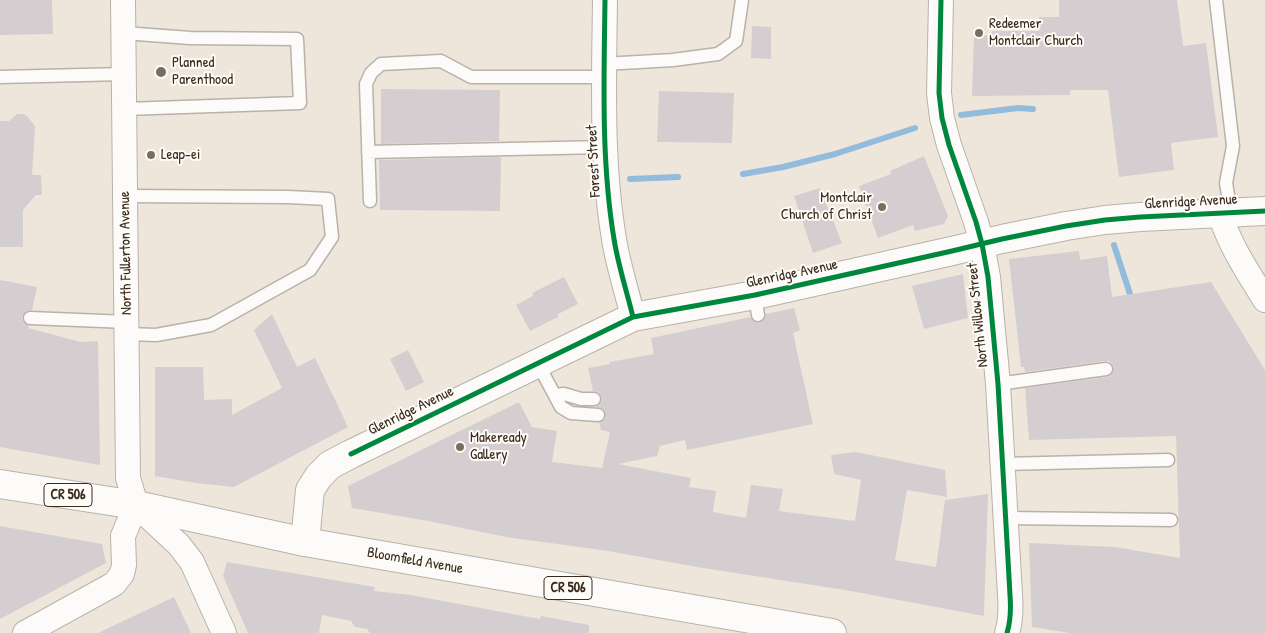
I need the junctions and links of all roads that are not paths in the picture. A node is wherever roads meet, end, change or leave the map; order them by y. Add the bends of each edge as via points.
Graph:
1 (123, 0) edge
2 (605, 0) edge
3 (742, 0) edge
4 (940, 0) edge
5 (1216, 0) edge
6 (124, 33) junction
7 (604, 70) junction
8 (124, 74) junction
9 (0, 77) edge
10 (124, 109) junction
11 (605, 147) junction
12 (368, 152) junction
13 (126, 196) junction
14 (370, 201) dead end
15 (1265, 211) edge
16 (1225, 213) junction
17 (982, 244) junction
18 (1265, 300) edge
19 (633, 317) junction
20 (30, 318) dead end
21 (127, 328) junction
22 (538, 364) junction
23 (1106, 369) dead end
24 (998, 384) junction
25 (555, 395) junction
26 (594, 399) dead end
27 (598, 415) dead end
28 (1168, 460) dead end
29 (1003, 464) junction
30 (0, 484) edge
31 (136, 505) junction
32 (1006, 518) junction
33 (1170, 520) dead end
34 (304, 542) junction
35 (26, 633) edge
36 (224, 633) edge
37 (832, 633) edge
38 (1007, 633) edge

1 - 6 street, North Fullerton Avenue
2 - 7 street, Forest Street
3 - 7 lane via 736,41 718,54
4 - 17 street, North Willow Street via 938,93 942,118
5 - 16 lane via 1233,146 1226,183
6 - 8 street, North Fullerton Avenue
6 - 10 lane via 190,38 297,39 300,103
7 - 11 street, Forest Street
7 - 12 lane via 471,77 441,61 381,64 371,73 366,84
8 - 9 lane
8 - 10 street, North Fullerton Avenue
10 - 13 street, North Fullerton Avenue
11 - 12 lane
11 - 19 street, Forest Street via 614,242
12 - 14 lane
13 - 21 street, North Fullerton Avenue
13 - 21 lane via 328,199 332,237 310,270 211,325 156,334
15 - 16 street, Glenridge Avenue
16 - 17 street, Glenridge Avenue via 1105,220
16 - 18 street via 1224,228
17 - 19 street, Glenridge Avenue via 757,305
17 - 24 street, North Willow Street
19 - 22 street, Glenridge Avenue
20 - 21 lane
21 - 31 street, North Fullerton Avenue via 128,478
22 - 25 lane
22 - 34 street, Glenridge Avenue via 330,465 310,490
23 - 24 lane
24 - 29 street, North Willow Street
25 - 26 lane
25 - 27 lane via 561,407 572,413
28 - 29 lane
29 - 32 street, North Willow Street
30 - 31 street, Bloomfield Avenue / CR 506
31 - 34 street, Bloomfield Avenue / CR 506
31 - 35 street via 123,536 122,574 114,584
31 - 36 street via 179,545 192,562
32 - 33 lane
32 - 38 street, North Willow Street via 1011,610
34 - 37 street, Bloomfield Avenue / CR 506

